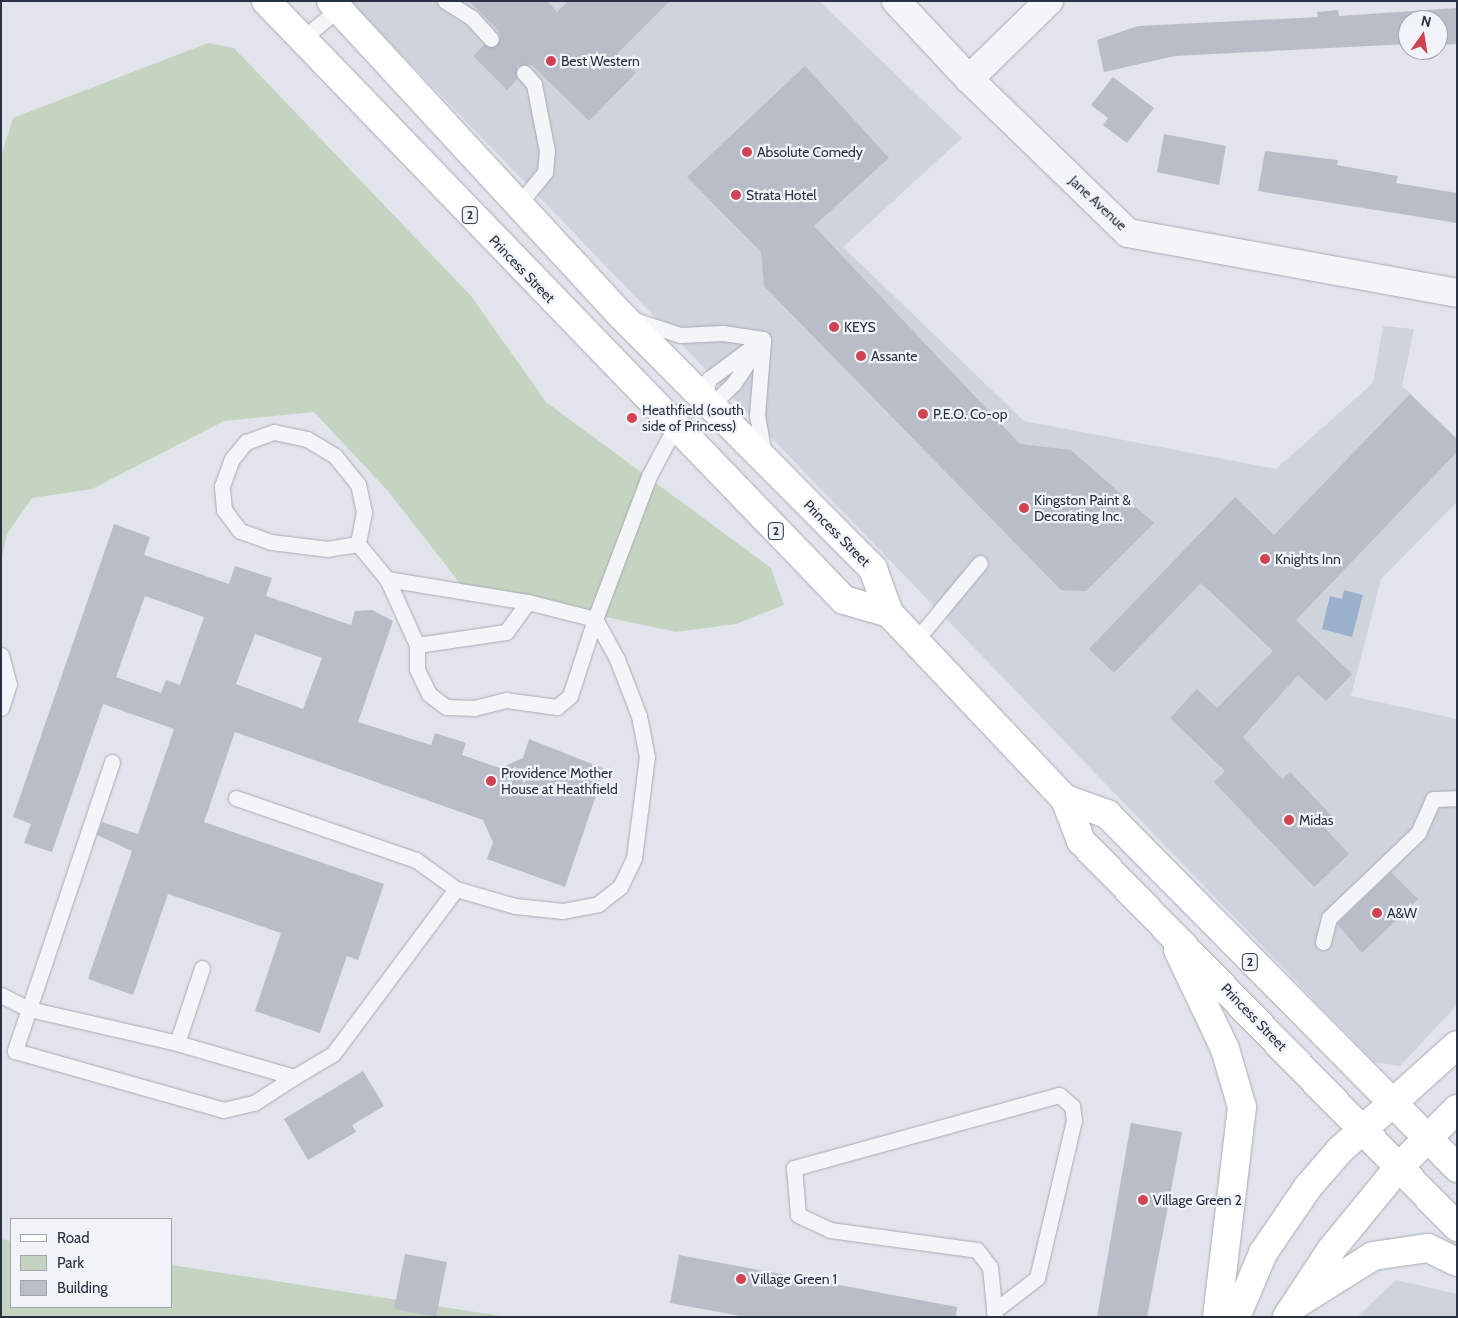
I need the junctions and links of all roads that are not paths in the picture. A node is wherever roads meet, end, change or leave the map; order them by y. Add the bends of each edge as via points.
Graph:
1 (266, 1) edge
2 (445, 1) edge
3 (896, 1) edge
4 (1049, 1) edge
5 (339, 4) edge
6 (302, 39) junction
7 (491, 39) dead end
8 (524, 73) dead end
9 (969, 80) junction
10 (519, 204) junction
11 (1457, 293) edge
12 (622, 315) junction
13 (763, 339) junction
14 (703, 401) junction
15 (674, 429) junction
16 (766, 464) junction
17 (358, 544) junction
18 (980, 563) dead end
19 (387, 580) junction
20 (528, 602) junction
21 (889, 613) junction
22 (595, 619) junction
23 (916, 640) junction
24 (417, 645) junction
25 (1, 654) edge
26 (1, 708) edge
27 (112, 762) dead end
28 (236, 798) dead end
29 (1457, 798) edge
30 (1065, 799) junction
31 (456, 889) junction
32 (1168, 928) junction
33 (1323, 942) dead end
34 (202, 968) dead end
35 (1, 994) edge
36 (29, 1009) junction
37 (177, 1043) junction
38 (1457, 1045) edge
39 (294, 1078) junction
40 (1390, 1104) junction
41 (1457, 1110) edge
42 (1362, 1130) junction
43 (1428, 1138) junction
44 (1399, 1167) junction
45 (1457, 1168) edge
46 (1457, 1227) edge
47 (1457, 1262) edge
48 (1289, 1312) edge
49 (994, 1314) edge
50 (1217, 1317) edge
51 (1236, 1317) edge

1 - 6 main road, Princess Street / 2
2 - 7 lane via 472,18
3 - 9 street, Jane Avenue
4 - 9 street
5 - 6 lane
5 - 10 main road, Princess Street / 2
6 - 15 main road, Princess Street / 2
8 - 10 lane via 534,84 548,151 545,172
9 - 11 street, Jane Avenue via 1128,233
10 - 12 main road, Princess Street / 2
12 - 13 lane via 680,334 723,333
12 - 14 main road, Princess Street / 2
13 - 14 lane via 734,383 720,397
13 - 16 lane via 757,415
14 - 15 main road
14 - 16 main road, Princess Street / 2
15 - 21 main road, Princess Street / 2 via 844,600
15 - 22 lane via 649,476
16 - 21 main road, Princess Street / 2 via 872,569
17 - 17 lane via 364,512 358,484 335,456 307,439 274,432 246,442 232,459 222,486 224,510 240,531 271,542 309,547
17 - 19 lane
18 - 23 lane
19 - 20 lane
19 - 24 lane
20 - 22 lane
20 - 24 lane via 506,632
21 - 23 main road, Princess Street / 2
22 - 24 lane via 570,696 557,707 506,700 475,708 446,707 429,694 416,668
22 - 31 lane via 617,660 639,716 647,757 634,858 620,887 598,904 563,911 516,906
23 - 30 main road, Princess Street / 2
25 - 26 lane via 10,684
27 - 36 lane
28 - 31 lane via 416,860
29 - 33 lane via 1433,799 1418,833 1329,918
30 - 32 main road, Princess Street / 2 via 1081,841
30 - 40 main road, Princess Street / 2 via 1107,814
31 - 39 lane via 334,1054
32 - 42 main road, Princess Street / 2
32 - 50 main road via 1225,1049 1242,1107
34 - 37 lane
35 - 36 lane
36 - 37 lane
36 - 39 lane via 15,1050 223,1110 254,1103
37 - 39 lane
38 - 40 main road
40 - 42 main road
40 - 43 main road, Princess Street / 2
41 - 43 main road
42 - 44 main road, Princess Street / 2
42 - 51 main road via 1308,1186 1263,1252
43 - 44 main road
43 - 45 main road, Princess Street / 2
44 - 46 main road, Princess Street / 2
44 - 48 main road
47 - 48 main road via 1428,1248 1373,1256
49 - 49 lane via 990,1267 977,1250 830,1230 798,1215 794,1168 1059,1095 1072,1106 1074,1120 1038,1278

